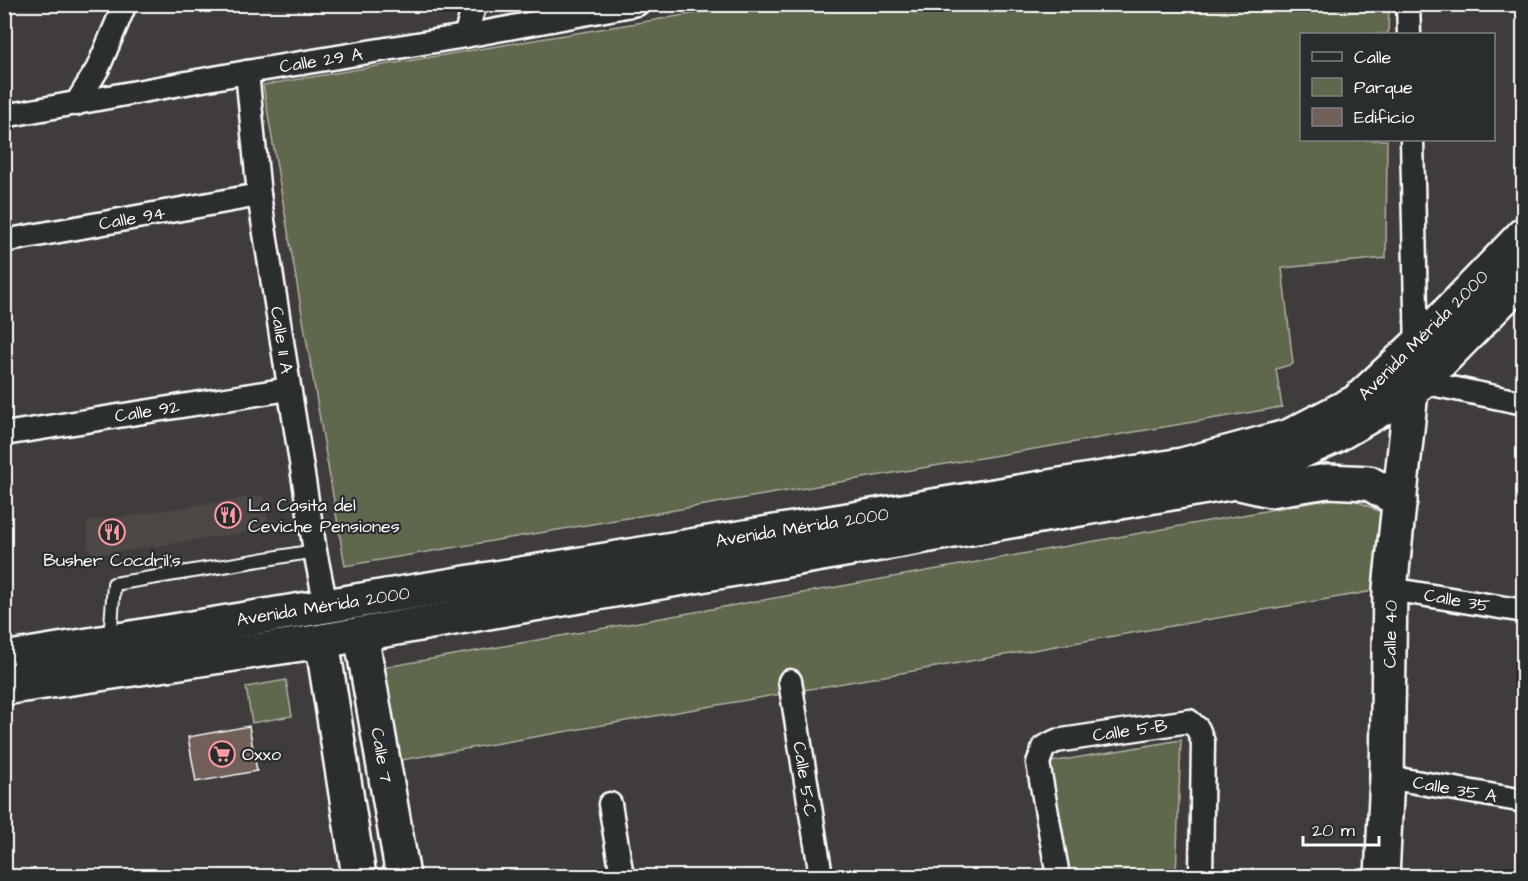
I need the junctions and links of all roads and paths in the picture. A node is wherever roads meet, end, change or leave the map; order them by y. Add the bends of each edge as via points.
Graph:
1 (125, 4) edge
2 (475, 4) edge
3 (637, 4) edge
4 (1408, 4) edge
5 (1409, 33) edge
6 (465, 36) junction
7 (247, 72) junction
8 (76, 104) junction
9 (4, 116) edge
10 (1412, 141) edge
11 (259, 195) junction
12 (1524, 234) edge
13 (4, 241) edge
14 (1524, 277) edge
15 (1418, 344) junction
16 (1417, 387) junction
17 (289, 389) junction
18 (1524, 403) edge
19 (4, 434) edge
20 (1235, 482) junction
21 (1400, 501) junction
22 (315, 551) junction
23 (1390, 589) junction
24 (326, 606) junction
25 (1524, 611) edge
26 (361, 634) junction
27 (110, 641) junction
28 (322, 641) junction
29 (4, 659) edge
30 (790, 681) dead end
31 (4, 688) edge
32 (1387, 777) junction
33 (1524, 801) edge
34 (610, 804) dead end
35 (359, 876) edge
36 (403, 876) edge
37 (622, 876) edge
38 (821, 876) edge
39 (1058, 876) edge
40 (1202, 876) edge
41 (1382, 876) edge

1 - 8 street via 98,68
2 - 6 street
3 - 6 street, Calle 29 A
4 - 5 street
6 - 7 street, Calle 29 A
7 - 8 street, Calle 29 A
7 - 11 street, Calle 11 A
8 - 9 street, Calle 29 A
10 - 15 street
11 - 13 street, Calle 94
11 - 17 street, Calle 11 A
12 - 15 main road, Avenida Mérida 2000
14 - 16 main road, Avenida Mérida 2000
15 - 16 street
15 - 24 main road, Avenida Mérida 2000 via 1356,402 1290,436 1182,465
16 - 18 street
16 - 20 main road, Avenida Mérida 2000 via 1333,437
16 - 21 main road, Calle 40
17 - 19 street, Calle 92
17 - 22 street, Calle 11 A
20 - 21 main road via 1270,490 1328,481 1369,483
20 - 26 main road, Avenida Mérida 2000
21 - 23 main road, Calle 40
22 - 24 street, Calle 11 A
22 - 27 lane via 114,584
23 - 25 street, Calle 35
23 - 32 main road, Calle 40
24 - 27 main road, Avenida Mérida 2000
26 - 28 main road, Avenida Mérida 2000
26 - 36 main road, Calle 7
27 - 29 main road, Avenida Mérida 2000
28 - 31 main road, Avenida Mérida 2000
28 - 35 main road
30 - 38 street, Calle 5-C
32 - 33 street, Calle 35 A
32 - 41 main road, Calle 40
34 - 37 street
39 - 40 street, Calle 5-B via 1038,763 1044,747 1056,741 1189,721 1198,729 1203,742

